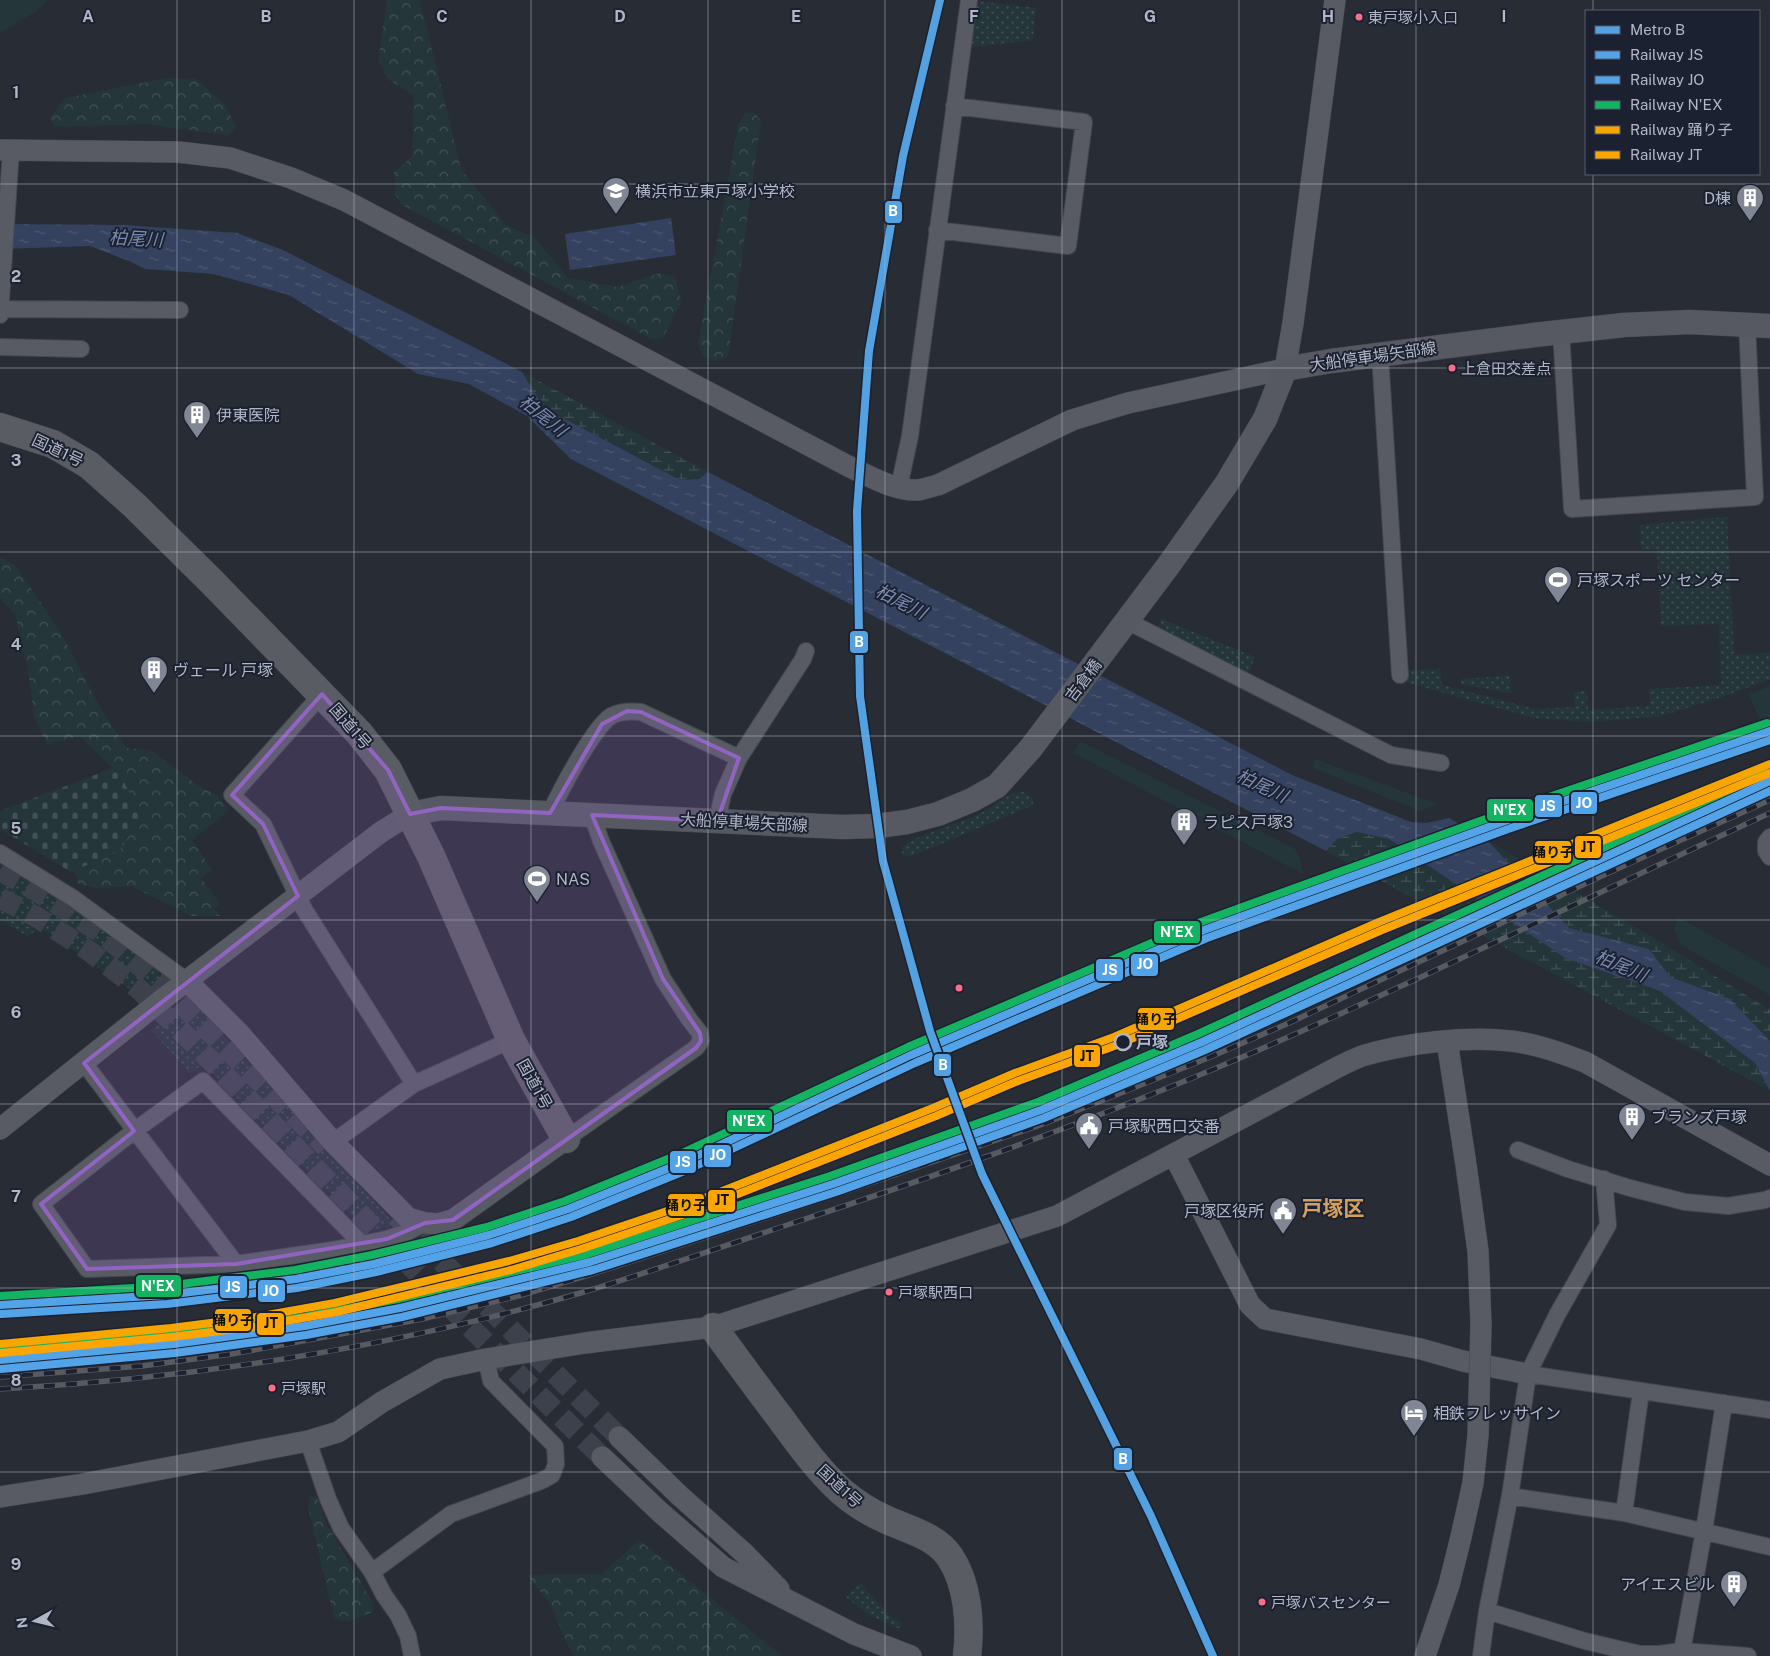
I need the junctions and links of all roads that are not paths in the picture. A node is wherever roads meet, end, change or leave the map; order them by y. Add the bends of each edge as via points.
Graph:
1 (969, 0) edge
2 (1335, 0) edge
3 (954, 106) junction
4 (6, 150) edge
5 (937, 230) junction
6 (1, 308) edge
7 (180, 310) dead end
8 (1758, 325) edge
9 (1561, 332) junction
10 (0, 347) edge
11 (81, 349) dead end
12 (1380, 354) junction
13 (1285, 369) junction
14 (0, 426) edge
15 (899, 487) junction
16 (1124, 626) junction
17 (806, 650) dead end
18 (1400, 675) dead end
19 (322, 694) junction
20 (1045, 730) joint
21 (738, 758) junction
22 (1441, 763) dead end
23 (550, 813) junction
24 (410, 814) junction
25 (592, 815) junction
26 (717, 821) junction
27 (1770, 837) edge
28 (0, 853) edge
29 (1770, 857) edge
30 (298, 896) junction
31 (186, 981) junction
32 (512, 1040) junction
33 (1447, 1041) junction
34 (84, 1063) junction
35 (414, 1084) junction
36 (0, 1129) edge
37 (134, 1132) junction
38 (566, 1139) junction
39 (333, 1142) junction
40 (1518, 1150) dead end
41 (1174, 1155) junction
42 (1770, 1165) edge
43 (1604, 1179) junction
44 (1770, 1198) edge
45 (425, 1224) junction
46 (362, 1244) junction
47 (236, 1264) junction
48 (712, 1327) junction
49 (486, 1360) junction
50 (1528, 1374) junction
51 (1641, 1392) junction
52 (1724, 1403) junction
53 (1770, 1410) edge
54 (619, 1437) tunnel mouth
55 (308, 1441) junction
56 (602, 1457) tunnel mouth
57 (1510, 1496) junction
58 (0, 1497) edge
59 (1624, 1514) junction
60 (1704, 1531) junction
61 (1770, 1547) edge
62 (372, 1572) junction
63 (791, 1602) junction
64 (1487, 1611) junction
65 (1682, 1651) junction
66 (1427, 1652) edge
67 (1659, 1655) edge
68 (412, 1656) edge
69 (910, 1656) edge
70 (967, 1656) edge
71 (1481, 1656) edge
72 (1748, 1656) edge

1 - 3 street
2 - 13 street
3 - 5 street
3 - 5 street via 1084,122 1068,246
4 - 6 street via 10,177
4 - 15 street via 178,152 230,158 291,178 344,200 848,466
5 - 15 street via 910,436
6 - 7 street
8 - 9 main road, 大船停車場矢部線 via 1690,322
8 - 9 street via 1755,497 1572,509
9 - 12 main road, 大船停車場矢部線
10 - 11 street
12 - 13 main road, 大船停車場矢部線
12 - 18 street
13 - 15 street via 1128,403 1072,420 938,485 919,490
13 - 16 main road via 1264,419 1227,482
14 - 19 highway, 国道1号 via 53,444 89,465 134,505
16 - 20 main road, 吉倉橋
16 - 22 street via 1391,755
17 - 21 street
19 - 24 highway, 国道1号 via 388,770
19 - 30 street via 232,795 263,824
20 - 26 main road, 大船停車場矢部線 via 997,786 938,814 877,826
21 - 23 street via 641,712 613,715 602,724 560,789
21 - 26 street via 723,794
23 - 24 main road, 大船停車場矢部線 via 441,808
23 - 25 main road, 大船停車場矢部線
24 - 30 street via 381,832
24 - 32 highway, 国道1号
25 - 26 main road, 大船停車場矢部線
25 - 38 street via 663,979 700,1033 701,1041 696,1048
27 - 29 street via 1766,842
28 - 31 street via 72,898
30 - 31 street
30 - 35 street
31 - 34 street
31 - 39 street via 238,1033
32 - 35 street
32 - 38 highway, 国道1号
33 - 41 street via 1360,1056
33 - 42 street via 1510,1041 1553,1050 1585,1062
33 - 66 street, bridge via 1478,1251 1481,1324 1479,1417 1472,1483 1449,1585
34 - 36 street
34 - 37 street
35 - 39 street
37 - 46 street via 204,1081
37 - 47 street
37 - 47 street via 41,1204 87,1268
38 - 45 street via 453,1220
39 - 45 street via 408,1218
40 - 43 street
41 - 48 street via 1057,1216
41 - 50 street via 1250,1305 1265,1319 1421,1349 1463,1362
43 - 44 street via 1684,1202 1728,1206
43 - 50 street via 1608,1224
45 - 46 street via 406,1233
46 - 47 street
48 - 49 street via 585,1343
48 - 70 highway, 国道1号 via 790,1432 840,1490 862,1508 938,1544 950,1557 959,1576 968,1617
49 - 55 street via 440,1369 338,1432
49 - 62 street via 491,1381 555,1446 556,1464 552,1475 451,1514
50 - 51 street
50 - 57 street
51 - 52 street
51 - 59 street
52 - 53 street
52 - 60 street
54 - 63 street via 744,1553
55 - 58 street
55 - 62 street via 341,1528
56 - 63 street via 724,1567
57 - 59 street
57 - 64 street
59 - 60 street
60 - 61 street
60 - 65 street
62 - 68 street via 408,1636
63 - 69 street via 854,1634
64 - 67 street via 1585,1641 1640,1654
64 - 71 street
65 - 67 street
65 - 72 street

